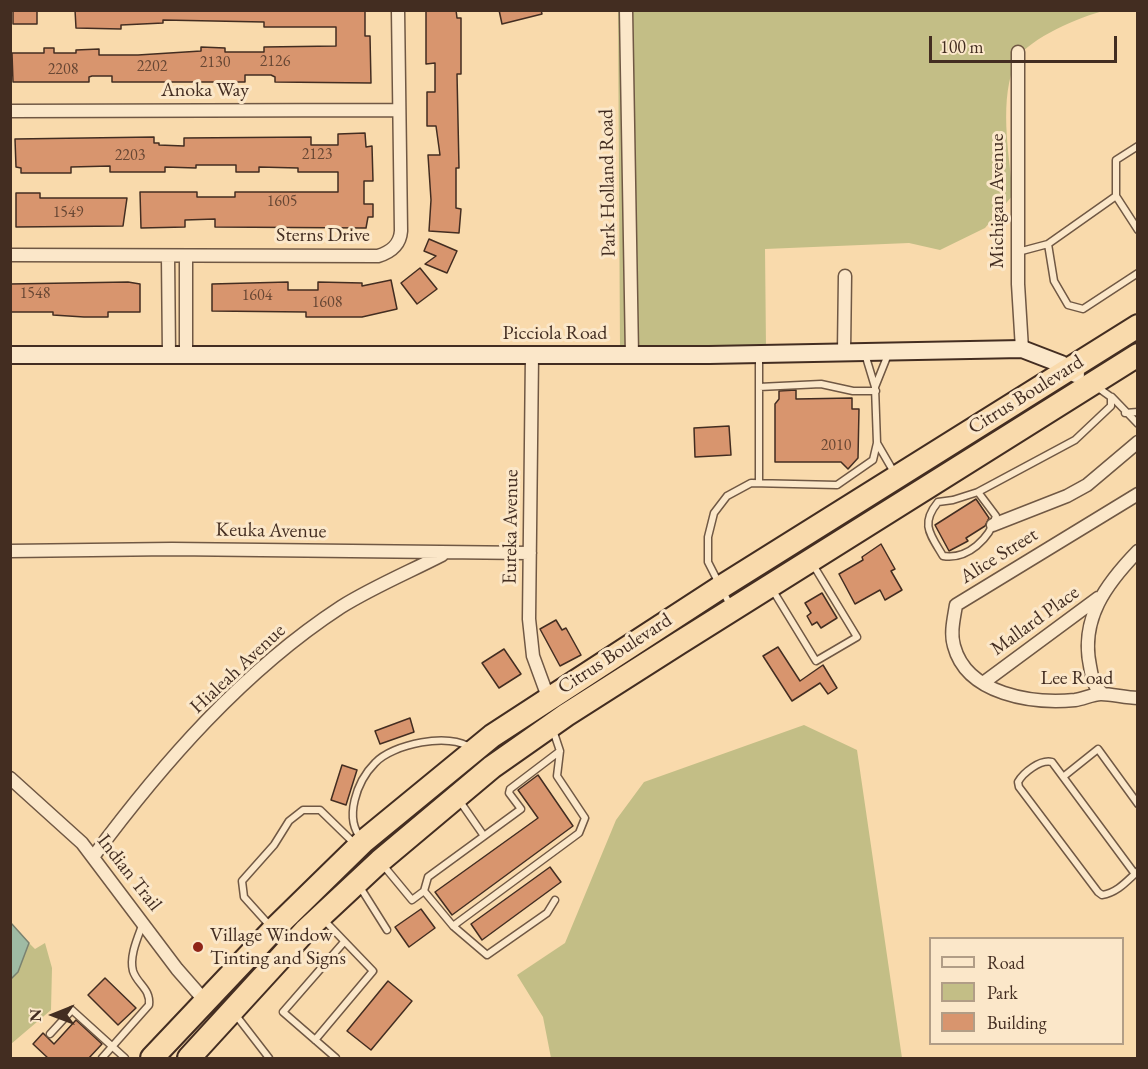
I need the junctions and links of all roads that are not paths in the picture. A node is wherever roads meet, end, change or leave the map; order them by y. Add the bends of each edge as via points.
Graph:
1 (398, 10) edge
2 (626, 10) edge
3 (1018, 52) dead end
4 (399, 110) junction
5 (10, 111) edge
6 (1137, 146) edge
7 (1116, 196) junction
8 (1137, 230) edge
9 (1048, 244) junction
10 (1018, 252) junction
11 (10, 255) edge
12 (168, 256) junction
13 (186, 256) junction
14 (1137, 273) edge
15 (845, 276) dead end
16 (1137, 326) edge
17 (1022, 349) junction
18 (890, 350) junction
19 (844, 351) junction
20 (865, 351) junction
21 (759, 354) junction
22 (10, 355) edge
23 (169, 355) junction
24 (186, 355) junction
25 (532, 355) junction
26 (632, 355) junction
27 (1137, 355) edge
28 (1068, 369) junction
29 (1091, 384) junction
30 (759, 387) junction
31 (875, 389) junction
32 (1111, 397) junction
33 (1137, 412) edge
34 (1125, 413) junction
35 (1137, 424) edge
36 (1137, 442) edge
37 (877, 443) junction
38 (896, 476) junction
39 (759, 483) junction
40 (978, 492) junction
41 (933, 494) junction
42 (1137, 494) edge
43 (993, 525) junction
44 (10, 551) edge
45 (1137, 551) edge
46 (446, 553) junction
47 (530, 554) junction
48 (814, 567) junction
49 (721, 587) junction
50 (1107, 592) junction
51 (775, 593) junction
52 (732, 609) junction
53 (676, 616) junction
54 (983, 683) junction
55 (1103, 694) junction
56 (548, 697) junction
57 (1137, 698) edge
58 (552, 726) junction
59 (473, 751) junction
60 (560, 751) junction
61 (1063, 777) junction
62 (10, 778) edge
63 (457, 796) junction
64 (1137, 804) edge
65 (433, 816) junction
66 (484, 836) junction
67 (361, 845) junction
68 (93, 857) junction
69 (380, 861) junction
70 (1136, 873) edge
71 (357, 882) junction
72 (424, 891) junction
73 (306, 898) junction
74 (555, 900) dead end
75 (321, 917) junction
76 (143, 922) junction
77 (453, 926) junction
78 (274, 929) junction
79 (387, 930) dead end
80 (344, 942) junction
81 (205, 1001) junction
82 (233, 1011) junction
83 (50, 1034) dead end
84 (315, 1040) junction
85 (112, 1047) junction
86 (102, 1059) edge
87 (125, 1059) edge
88 (152, 1059) edge
89 (173, 1059) edge
90 (189, 1059) edge
91 (269, 1059) edge
92 (336, 1059) edge

1 - 4 street, Sterns Drive
2 - 26 street, Park Holland Road
3 - 10 street, Michigan Avenue
4 - 5 street, Anoka Way
4 - 13 street, Sterns Drive via 401,231 395,247 387,253
6 - 7 lane via 1116,160
7 - 8 lane
7 - 9 lane
9 - 10 lane
9 - 14 lane via 1054,280 1068,305 1083,309
10 - 17 street, Michigan Avenue
11 - 12 street, Sterns Drive
12 - 13 street, Sterns Drive
12 - 23 street
13 - 24 street
15 - 19 street
16 - 28 highway, Citrus Boulevard
17 - 18 street, Picciola Road
17 - 28 street, Picciola Road
18 - 20 street, Picciola Road
18 - 31 lane
19 - 20 street, Picciola Road
19 - 21 street, Picciola Road
20 - 31 lane
21 - 26 street, Picciola Road
21 - 30 lane
22 - 23 street, Picciola Road
23 - 24 street, Picciola Road
24 - 25 street, Picciola Road
25 - 26 street, Picciola Road
25 - 47 street, Eureka Avenue
27 - 29 highway, Citrus Boulevard
28 - 29 street, Picciola Road
28 - 38 highway, Citrus Boulevard
29 - 32 lane
29 - 41 highway, Citrus Boulevard
30 - 31 lane via 821,384 853,391
30 - 39 lane
31 - 37 lane
32 - 34 lane
32 - 40 lane via 1111,406 1075,440
33 - 34 lane
34 - 35 lane
36 - 43 street via 1087,485
37 - 38 lane
37 - 39 lane via 873,460 837,485
38 - 49 highway, Citrus Boulevard
39 - 49 lane via 751,483 727,496 714,513 708,537 708,562
40 - 41 lane via 953,500
40 - 43 lane via 996,516
41 - 43 lane via 927,526 944,556 954,558 979,545
41 - 48 highway, Citrus Boulevard
42 - 54 street, Alice Street via 956,605 953,645 966,667
44 - 46 street, Keuka Avenue
45 - 50 street
46 - 47 street, Keuka Avenue
46 - 68 street, Hialeah Avenue via 343,606 274,656 185,745 129,808
47 - 56 street, Eureka Avenue via 533,656
48 - 51 highway, Citrus Boulevard
48 - 51 lane via 857,637 816,661
49 - 52 lane
49 - 53 highway, Citrus Boulevard
50 - 54 street, Mallard Place
50 - 55 street, Mallard Place via 1096,606 1087,630 1094,686
51 - 52 highway, Citrus Boulevard
52 - 58 highway, Citrus Boulevard
53 - 56 highway, Citrus Boulevard
53 - 58 highway via 630,655 565,700
54 - 55 street, Lee Road via 1022,698 1075,700
55 - 57 street, Lee Road
56 - 59 highway, Citrus Boulevard
56 - 65 highway via 537,719 461,780
58 - 60 lane
58 - 63 highway, Citrus Boulevard
59 - 67 highway, Citrus Boulevard
59 - 67 lane via 449,740 408,744 375,761 354,801 356,833
60 - 66 lane via 510,789 521,810
60 - 77 lane via 557,776 585,818 579,833
61 - 64 lane via 1098,749
61 - 70 lane
61 - 70 lane via 1047,761 1021,776 1018,782 1098,892 1113,892
62 - 68 street, Indian Trail
63 - 65 highway, Citrus Boulevard
63 - 66 lane
65 - 69 highway, Citrus Boulevard
66 - 72 lane via 428,877
67 - 73 highway, Citrus Boulevard
67 - 78 lane via 320,810 303,810 289,821 242,881 244,897
68 - 76 street, Indian Trail
69 - 71 highway, Citrus Boulevard
69 - 72 lane via 412,900
71 - 75 highway, Citrus Boulevard
71 - 79 lane
72 - 77 lane
73 - 78 highway, Citrus Boulevard
73 - 82 highway via 281,940 238,983
74 - 77 lane via 547,913 487,955
75 - 80 lane
75 - 82 highway, Citrus Boulevard
76 - 81 street, Indian Trail
76 - 85 lane via 132,964 133,973 150,999 149,1005
78 - 81 highway, Citrus Boulevard
80 - 84 lane via 374,971
80 - 84 lane via 283,1012
81 - 88 highway, Citrus Boulevard
81 - 89 highway via 205,1017
82 - 90 highway, Citrus Boulevard
82 - 91 lane
83 - 85 lane via 72,1010
84 - 92 lane
85 - 86 lane
85 - 87 lane

